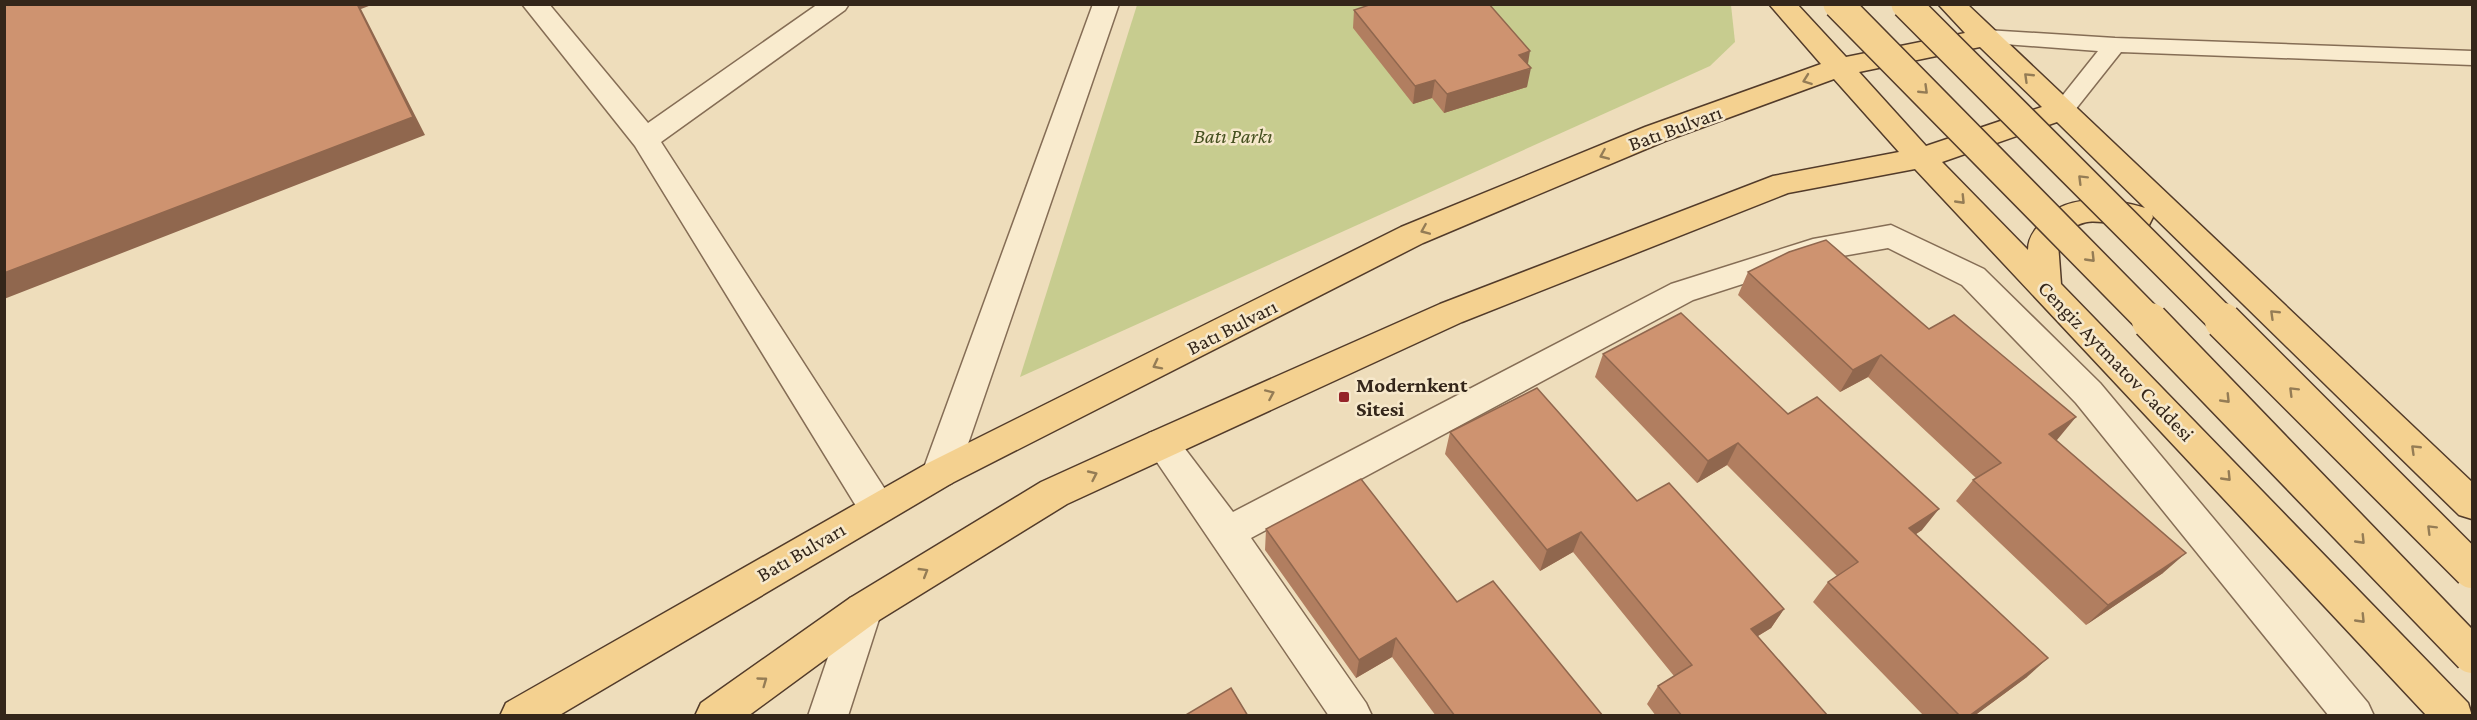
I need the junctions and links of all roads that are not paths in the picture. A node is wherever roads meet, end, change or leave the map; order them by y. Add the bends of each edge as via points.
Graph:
1 (535, 4) edge
2 (836, 4) edge
3 (1106, 4) edge
4 (1782, 4) edge
5 (1838, 4) edge
6 (1906, 4) edge
7 (1951, 4) edge
8 (1986, 37) junction
9 (2115, 45) junction
10 (2472, 58) edge
11 (1838, 68) junction
12 (2062, 110) junction
13 (645, 139) junction
14 (1921, 158) junction
15 (2198, 241) junction
16 (2045, 287) junction
17 (1161, 443) junction
18 (940, 473) junction
19 (2472, 504) edge
20 (877, 508) junction
21 (1227, 533) junction
22 (2472, 570) edge
23 (863, 610) junction
24 (2472, 655) edge
25 (520, 716) edge
26 (715, 716) edge
27 (828, 716) edge
28 (1352, 716) edge
29 (2354, 716) edge
30 (2454, 716) edge

1 - 13 street
2 - 13 street
3 - 18 street
4 - 11 main road, Cengiz Aytmatov Caddesi
5 -> 24 main road, bridge via 2082,249
22 -> 6 main road, bridge
7 - 8 main road
8 - 9 lane
8 - 11 main road, Batı Bulvarı
12 -> 8 main road
9 - 10 lane
9 - 12 lane
11 - 14 main road, Cengiz Aytmatov Caddesi
11 -> 18 main road, Batı Bulvarı via 1655,134 1412,236
12 - 14 main road
12 - 15 main road
13 - 20 street
14 -> 16 main road, Cengiz Aytmatov Caddesi
17 -> 14 main road via 1450,313 1783,183
15 - 16 main road via 2150,220 2112,210 2078,213 2058,223 2043,242
19 -> 15 main road
16 -> 30 main road, Cengiz Aytmatov Caddesi
17 - 21 street
23 -> 17 main road via 1054,494
18 - 20 main road, Batı Bulvarı
20 - 25 main road, Batı Bulvarı
21 - 28 street
21 - 29 street via 1682,292 1813,250 1891,236 1973,277 2088,393
26 -> 23 main road
23 - 27 street

